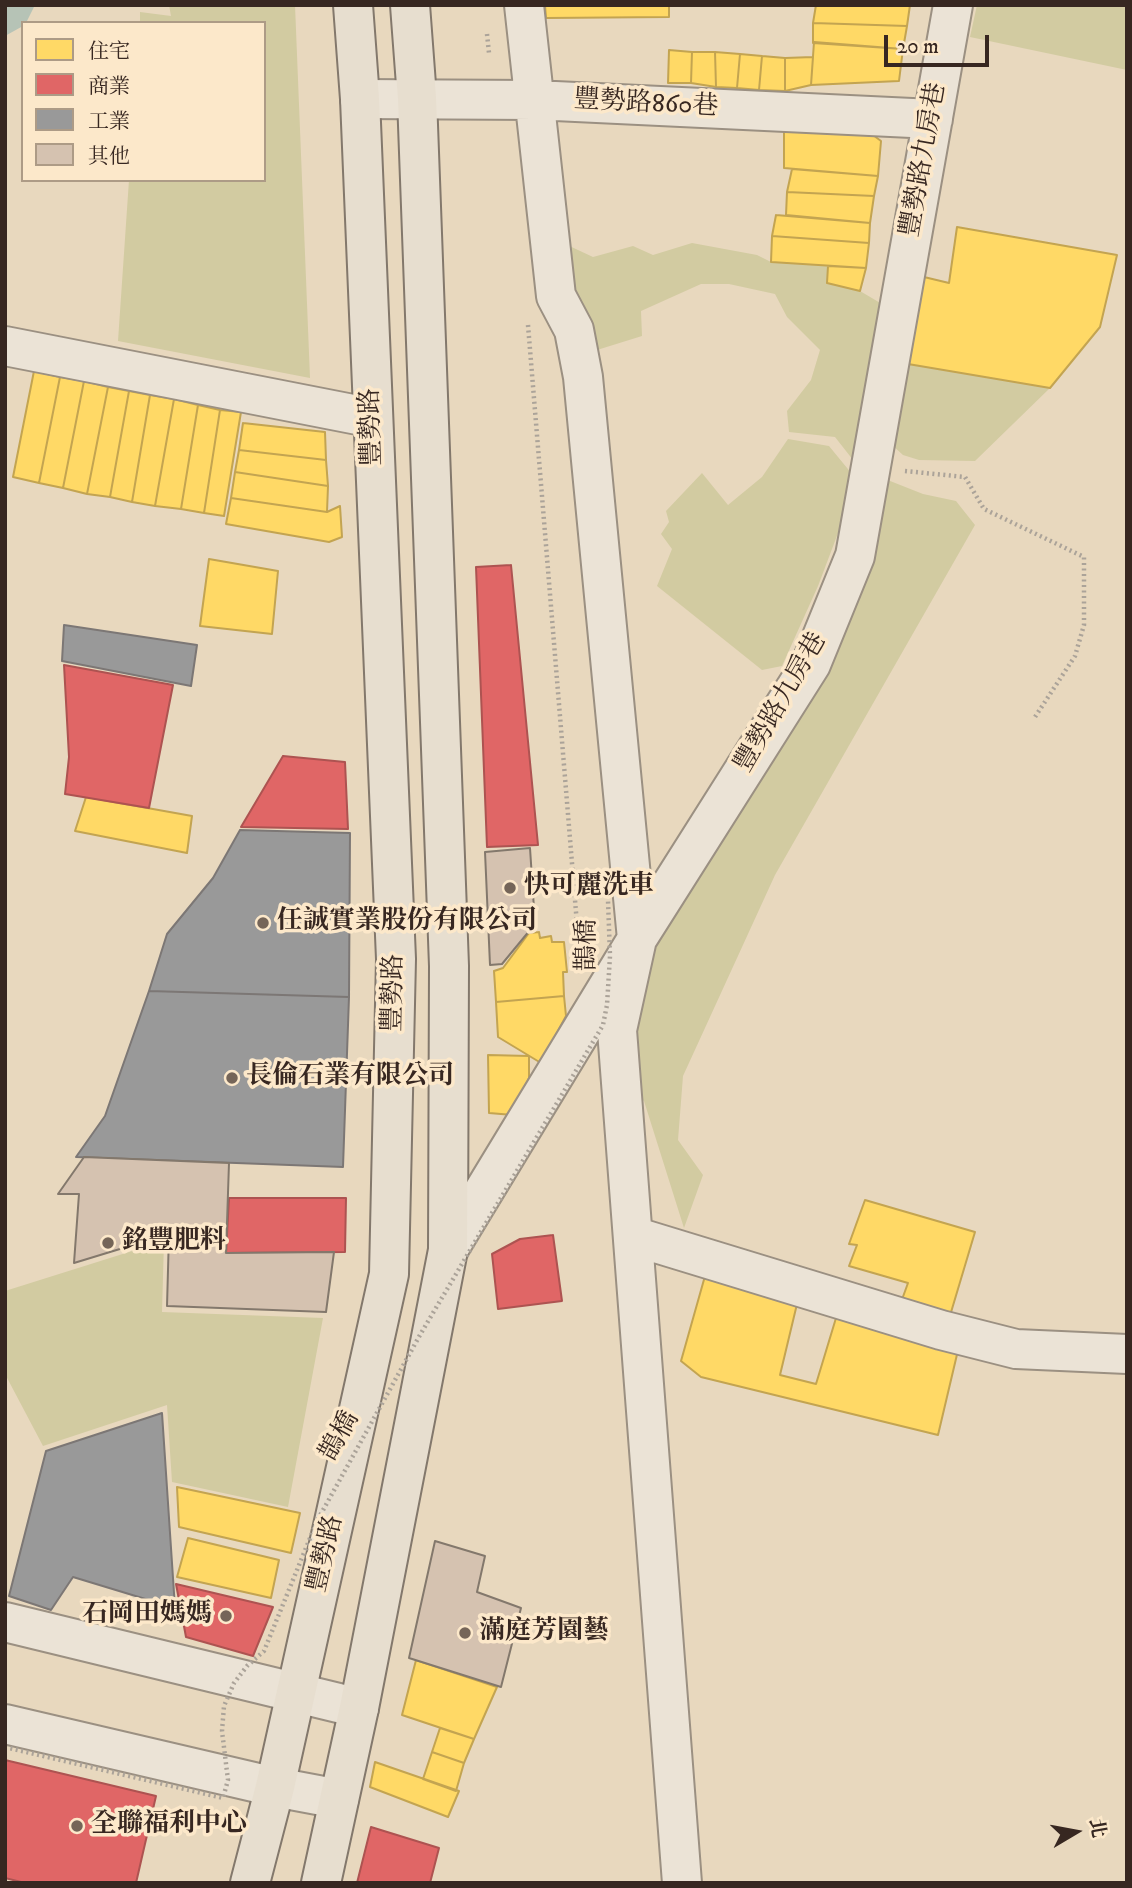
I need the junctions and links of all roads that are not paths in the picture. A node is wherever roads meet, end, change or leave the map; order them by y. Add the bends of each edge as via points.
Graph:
1 (354, 5) edge
2 (410, 5) edge
3 (524, 5) edge
4 (953, 5) edge
5 (417, 98) junction
6 (360, 99) junction
7 (517, 100) junction
8 (933, 119) junction
9 (5, 346) edge
10 (373, 418) junction
11 (637, 939) junction
12 (633, 1236) junction
13 (448, 1250) junction
14 (1127, 1354) edge
15 (5, 1622) edge
16 (295, 1693) junction
17 (359, 1708) junction
18 (5, 1724) edge
19 (275, 1787) junction
20 (339, 1799) junction
21 (250, 1883) edge
22 (321, 1883) edge
23 (682, 1883) edge

1 - 6 main road, 豐勢路
2 - 5 main road, 豐勢路
3 - 7 street
4 - 8 street, 豐勢路九房巷
5 - 6 street, 豐勢路860巷
5 - 7 street, 豐勢路860巷
5 - 13 main road, 豐勢路 via 449,966
6 - 10 main road, 豐勢路
7 - 8 street, 豐勢路860巷
7 - 11 street via 556,296 574,330 583,377
8 - 11 street, 豐勢路九房巷 via 855,556 811,664
9 - 10 street
10 - 16 main road, 豐勢路 via 396,958 389,1274
11 - 12 street via 617,1030
11 - 13 street, 豐勢路九房巷
12 - 14 street via 1016,1349
12 - 23 street
13 - 17 main road, 豐勢路
15 - 16 street
16 - 17 street
16 - 19 main road, 豐勢路
17 - 20 main road, 豐勢路
18 - 19 street
19 - 20 street
19 - 21 main road, 豐勢路
20 - 22 main road, 豐勢路

